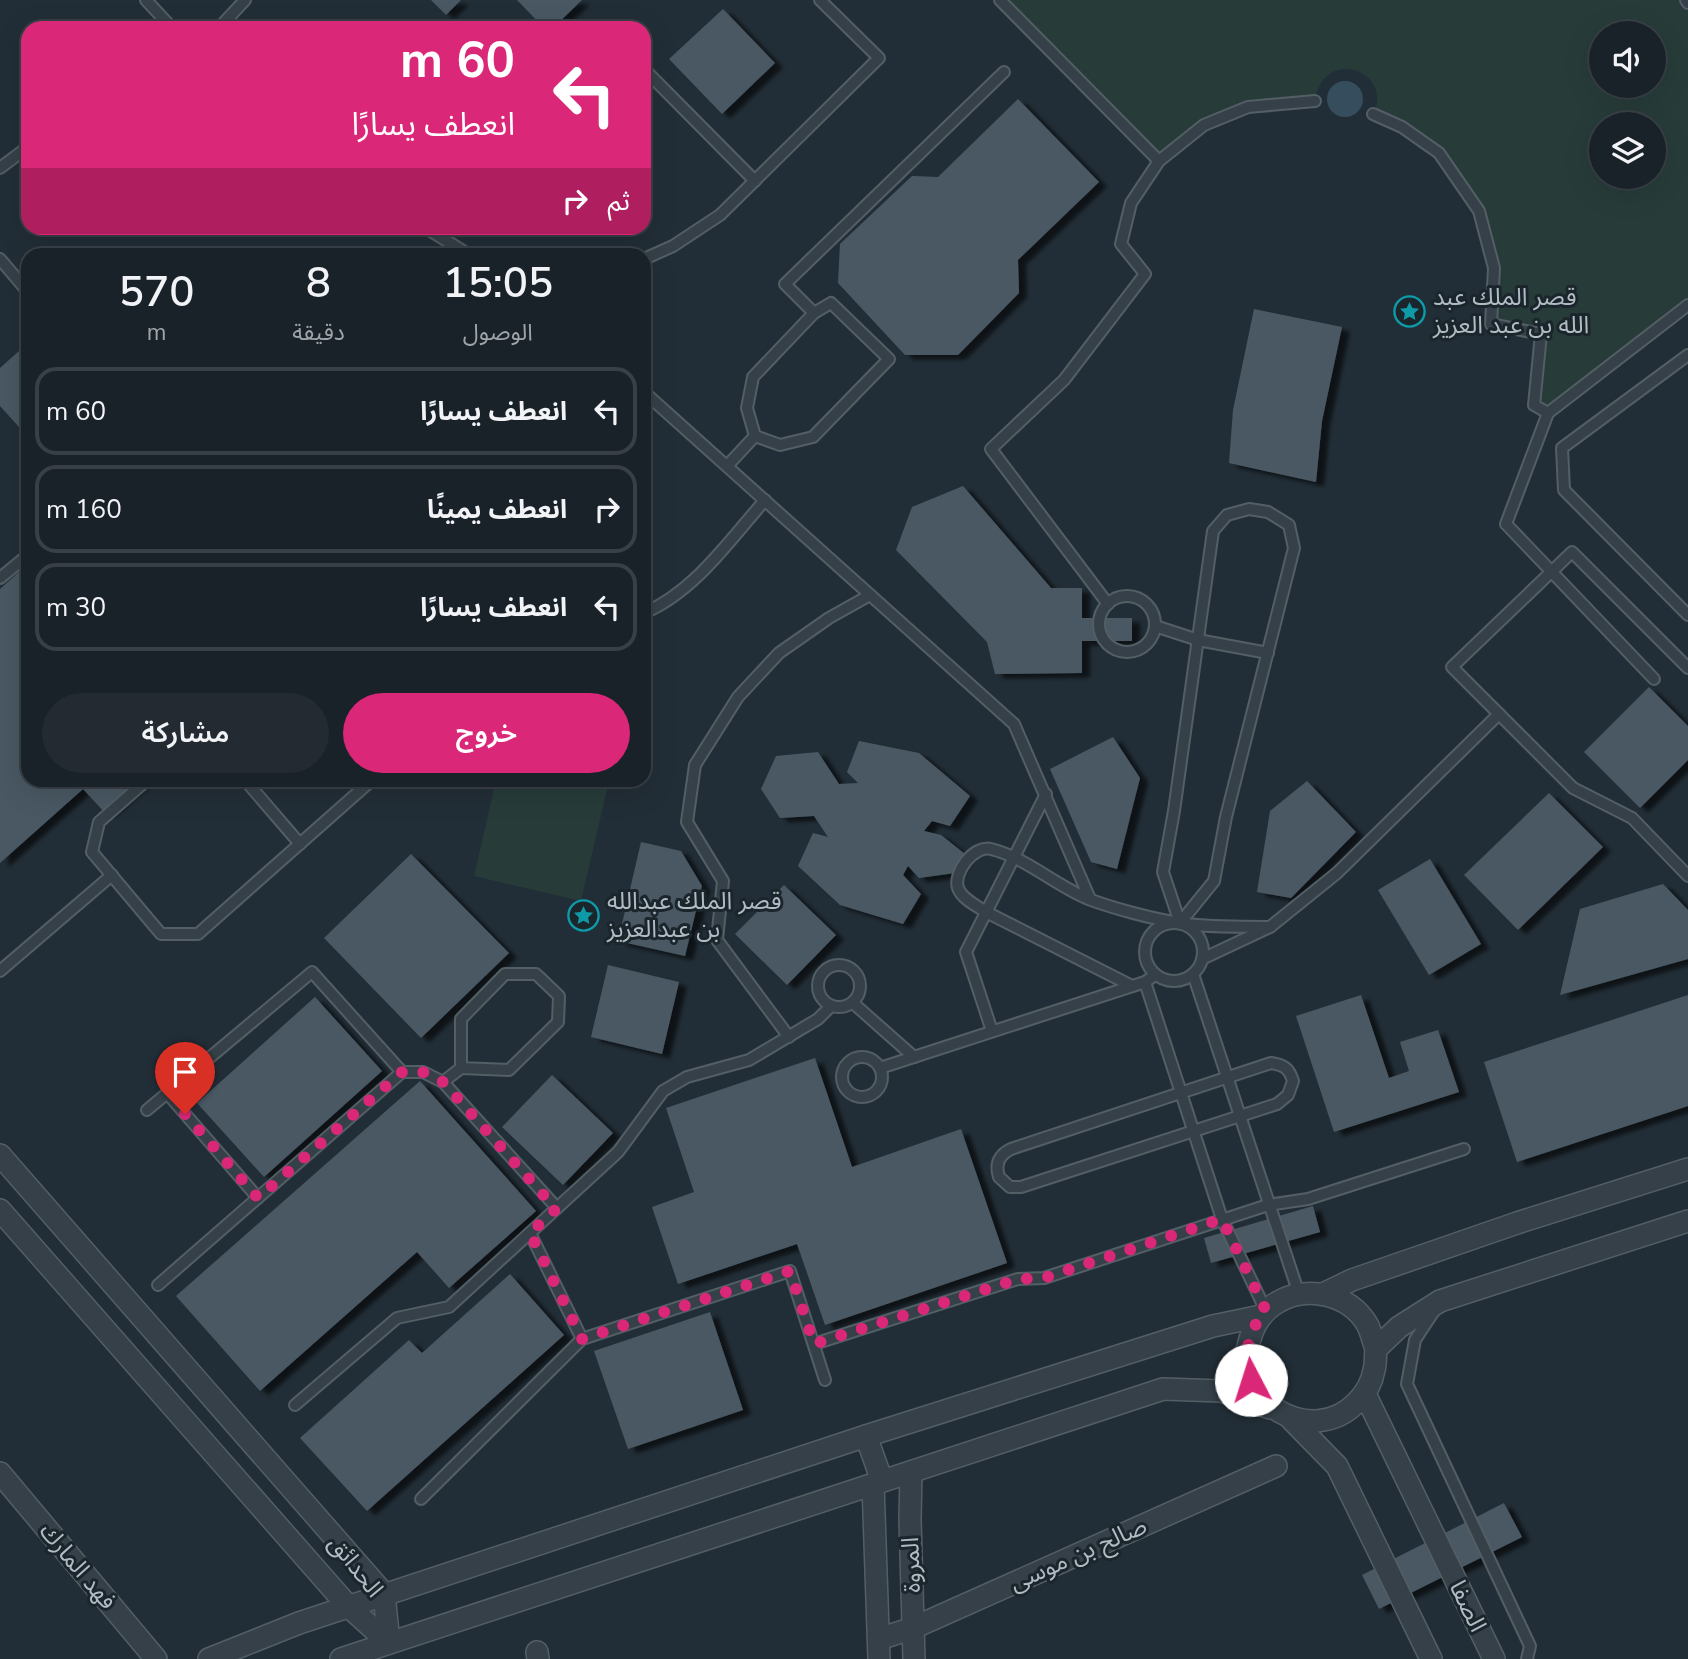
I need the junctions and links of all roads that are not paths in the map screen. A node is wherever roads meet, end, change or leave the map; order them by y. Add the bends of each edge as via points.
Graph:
1 (146, 0) edge
2 (245, 0) edge
3 (820, 0) edge
4 (1000, 0) edge
5 (166, 21) edge
6 (226, 21) edge
7 (1004, 72) dead end
8 (651, 76) edge
9 (1315, 100) dead end
10 (1373, 114) dead end
11 (21, 152) edge
12 (1159, 161) junction
13 (0, 168) edge
14 (755, 181) junction
15 (437, 235) edge
16 (458, 248) edge
17 (651, 256) edge
18 (0, 259) edge
19 (21, 284) edge
20 (1688, 305) edge
21 (814, 313) junction
22 (1688, 355) edge
23 (651, 397) edge
24 (1548, 413) junction
25 (755, 436) junction
26 (727, 466) junction
27 (765, 500) junction
28 (21, 561) edge
29 (1552, 572) junction
30 (0, 578) edge
31 (870, 595) junction
32 (1108, 604) junction
33 (651, 610) edge
34 (1688, 615) edge
35 (1155, 626) junction
36 (1198, 640) junction
37 (1268, 653) junction
38 (1688, 668) edge
39 (1654, 679) dead end
40 (1499, 715) junction
41 (138, 787) edge
42 (250, 787) edge
43 (364, 787) edge
44 (1046, 794) junction
45 (300, 844) junction
46 (1013, 858) junction
47 (112, 875) junction
48 (1688, 876) edge
49 (1090, 899) junction
50 (986, 912) junction
51 (1180, 923) junction
52 (1270, 927) junction
53 (1202, 959) junction
54 (0, 971) edge
55 (1193, 974) junction
56 (1150, 978) junction
57 (1132, 986) junction
58 (853, 1003) junction
59 (831, 1006) junction
60 (992, 1031) junction
61 (789, 1037) junction
62 (914, 1057) junction
63 (461, 1068) junction
64 (880, 1068) dead end
65 (402, 1072) junction
66 (1226, 1077) junction
67 (443, 1082) junction
68 (1181, 1091) junction
69 (167, 1093) junction
70 (147, 1110) dead end
71 (1239, 1116) junction
72 (1194, 1131) junction
73 (1464, 1149) dead end
74 (0, 1155) edge
75 (1688, 1168) edge
76 (258, 1198) junction
77 (1268, 1205) junction
78 (556, 1209) junction
79 (0, 1210) edge
80 (1222, 1219) junction
81 (1688, 1221) edge
82 (530, 1233) junction
83 (158, 1285) dead end
84 (1299, 1294) junction
85 (1323, 1294) junction
86 (1440, 1301) junction
87 (1264, 1313) junction
88 (582, 1339) junction
89 (814, 1344) junction
90 (1376, 1349) junction
91 (825, 1380) dead end
92 (1365, 1394) junction
93 (295, 1405) dead end
94 (1270, 1408) junction
95 (1291, 1419) junction
96 (866, 1436) junction
97 (1276, 1466) dead end
98 (911, 1472) junction
99 (0, 1473) edge
100 (877, 1483) junction
101 (421, 1499) dead end
102 (384, 1594) junction
103 (348, 1606) junction
104 (913, 1628) junction
105 (389, 1643) junction
106 (879, 1649) edge
107 (156, 1659) edge
108 (209, 1659) edge
109 (341, 1659) edge
110 (914, 1659) edge
111 (1431, 1659) edge
112 (1494, 1659) edge
113 (1527, 1659) edge

1 - 5 lane
2 - 6 lane
3 - 14 lane via 879,58
4 - 12 lane
7 - 21 lane via 785,284
8 - 14 lane
9 - 12 lane via 1248,107 1204,125
10 - 24 lane via 1402,127 1438,153 1479,211 1494,268 1491,324 1541,334 1534,405
11 - 13 lane
12 - 32 lane via 1132,203 1121,244 1145,274 1064,380 991,449
14 - 17 lane via 720,215
15 - 16 lane
18 - 19 lane
20 - 24 lane
21 - 25 lane via 753,377 747,408
21 - 25 lane via 831,303 890,359 813,437 780,445
22 - 34 lane via 1562,448 1564,490
23 - 26 lane
24 - 29 lane via 1506,524
25 - 26 lane
26 - 27 lane
27 - 31 lane
27 - 33 lane via 700,573
28 - 30 lane
29 - 38 lane via 1572,552
29 - 39 lane
29 - 40 lane via 1452,667
31 - 44 lane via 1014,724
31 - 61 lane via 779,653 738,696 695,765 687,822 723,881 717,940
32 - 35 lane via 1116,598 1135,597 1150,608
32 - 35 lane via 1099,629 1115,650 1142,649
35 - 36 lane
36 - 37 lane
36 - 37 lane via 1213,531 1227,515 1249,509 1268,512 1289,525 1294,548
36 - 51 lane via 1163,872
37 - 51 lane via 1214,881
40 - 48 lane via 1573,788 1632,818
40 - 52 lane via 1337,873
41 - 47 lane via 99,822 92,852
42 - 45 lane
43 - 45 lane
44 - 46 lane
44 - 49 lane
45 - 47 lane via 198,934 161,934
46 - 49 lane
46 - 50 lane
46 - 50 lane via 989,848 968,857 957,884 969,901
47 - 54 lane
49 - 51 lane
50 - 57 lane
50 - 60 lane via 966,952
51 - 52 lane
51 - 53 lane via 1201,940
51 - 56 lane via 1162,925 1148,937 1144,957
52 - 53 lane
53 - 55 lane
55 - 56 lane via 1174,981
55 - 66 lane
56 - 57 lane
56 - 68 lane
57 - 60 lane
58 - 59 lane
58 - 59 lane via 860,992 859,978 851,968 838,964 825,969 818,982 820,996
58 - 62 lane
59 - 61 lane
60 - 62 lane
61 - 78 lane via 749,1060 687,1077 663,1091 618,1152
62 - 64 lane
63 - 63 lane via 509,1070 558,1022 559,996 536,974 505,974 461,1019
63 - 67 lane
65 - 67 lane via 423,1072
65 - 69 lane via 312,972
65 - 76 lane
66 - 68 lane
66 - 71 lane
66 - 71 lane via 1271,1063 1290,1071 1293,1081 1284,1100
67 - 78 lane
68 - 72 lane
68 - 72 lane via 1011,1149 1000,1157 997,1171 1004,1183 1016,1188
69 - 70 lane
69 - 76 lane
71 - 72 lane
71 - 77 lane
72 - 80 lane
73 - 77 lane via 1308,1199
74 - 102 street, الحدائق
75 - 85 street via 1517,1223
76 - 83 lane
77 - 80 lane
77 - 84 lane
78 - 82 lane
79 - 103 street, الحدائق
80 - 87 lane
80 - 89 lane via 1044,1278 1018,1279
81 - 86 street
82 - 88 lane
82 - 93 lane via 449,1307 397,1318
84 - 85 street
84 - 87 street
85 - 90 street via 1348,1304 1367,1324
86 - 90 street via 1399,1327
86 - 113 lane via 1415,1340 1407,1384 1530,1646
87 - 94 street via 1252,1331 1247,1364 1255,1388
87 - 96 street
88 - 89 lane via 790,1271
88 - 101 lane
89 - 91 lane
90 - 92 street via 1374,1373
92 - 95 street via 1332,1419
92 - 112 street, الصفا
94 - 95 street
94 - 98 street via 1221,1391 1163,1389
95 - 111 street via 1337,1466
96 - 100 street, المروة
96 - 102 street
97 - 104 street, صالح بن موسى
98 - 100 street
98 - 104 street, المروة
99 - 107 street, فهد المارك
100 - 105 street
100 - 106 street, المروة
102 - 103 street
102 - 105 street, الحدائق
103 - 105 street, الحدائق
103 - 108 street
104 - 106 street, صالح بن موسى
104 - 110 street, المروة
105 - 109 street

